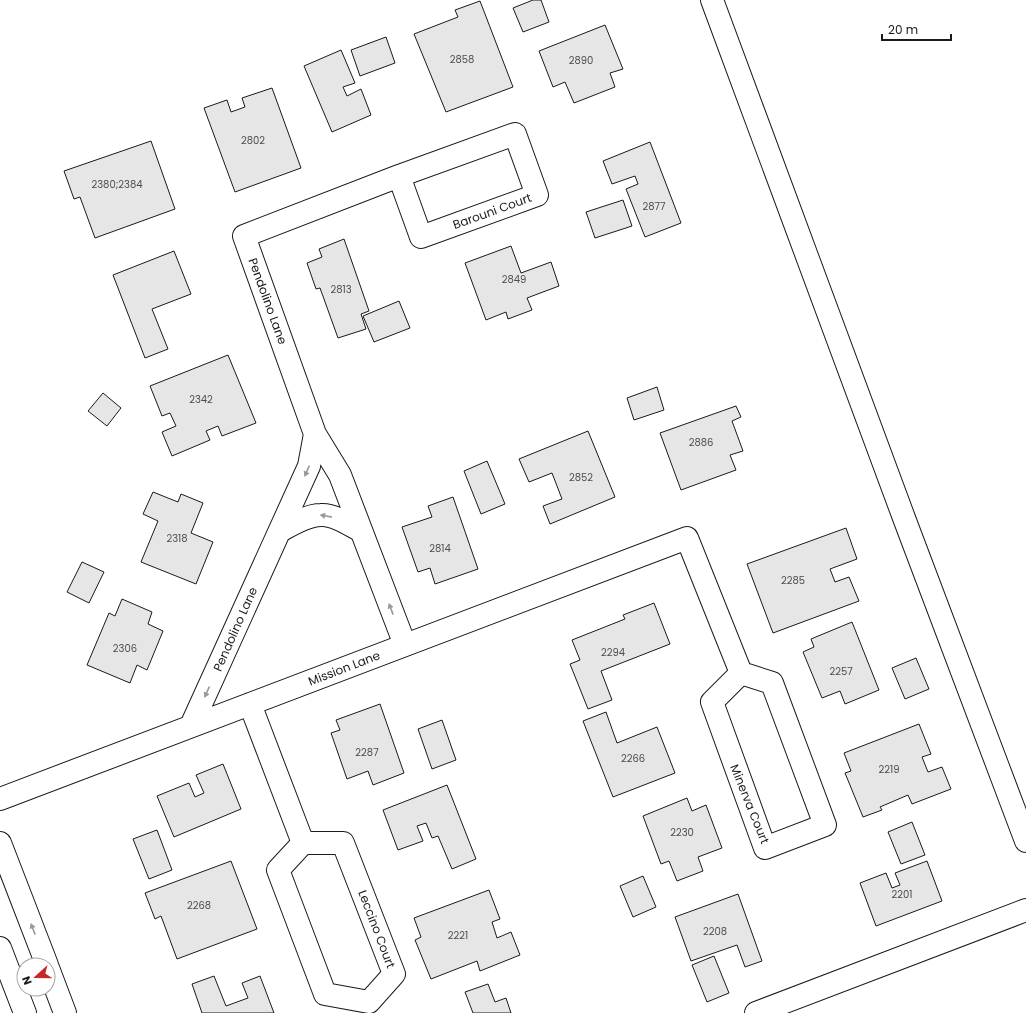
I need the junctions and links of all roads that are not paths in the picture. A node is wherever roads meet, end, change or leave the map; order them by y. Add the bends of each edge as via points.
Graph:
1 (712, 0) edge
2 (399, 176) junction
3 (244, 236) joint
4 (315, 434) junction
5 (280, 531) junction
6 (361, 531) junction
7 (405, 645) junction
8 (740, 673) junction
9 (250, 704) junction
10 (191, 726) junction
11 (0, 799) edge
12 (1026, 841) edge
13 (0, 843) edge
14 (303, 843) junction
15 (1026, 910) edge
16 (0, 948) edge
17 (44, 957) edge
18 (56, 989) edge
19 (25, 1013) edge
20 (65, 1013) edge
21 (756, 1013) edge

1 - 12 street
2 - 2 street, Barouni Court via 515,134 537,195 421,237
2 - 3 street, Barouni Court
3 - 4 street, Pendolino Lane
4 -> 5 street, Pendolino Lane via 309,466
4 - 6 street, Pendolino Lane via 340,475
6 -> 5 street via 338,519 321,515
5 -> 10 street, Pendolino Lane
7 -> 6 street, Pendolino Lane
7 - 8 street, Mission Lane via 687,538
7 - 9 street, Mission Lane
8 - 8 street, Minerva Court via 712,702 765,848 825,826 772,683
9 - 10 street, Mission Lane
9 - 14 street
10 - 11 street, Mission Lane
17 -> 13 street
14 - 14 street, Leccino Court via 278,870 325,994 369,1002 394,974 344,843
15 - 21 street
16 - 19 street
18 - 20 street

